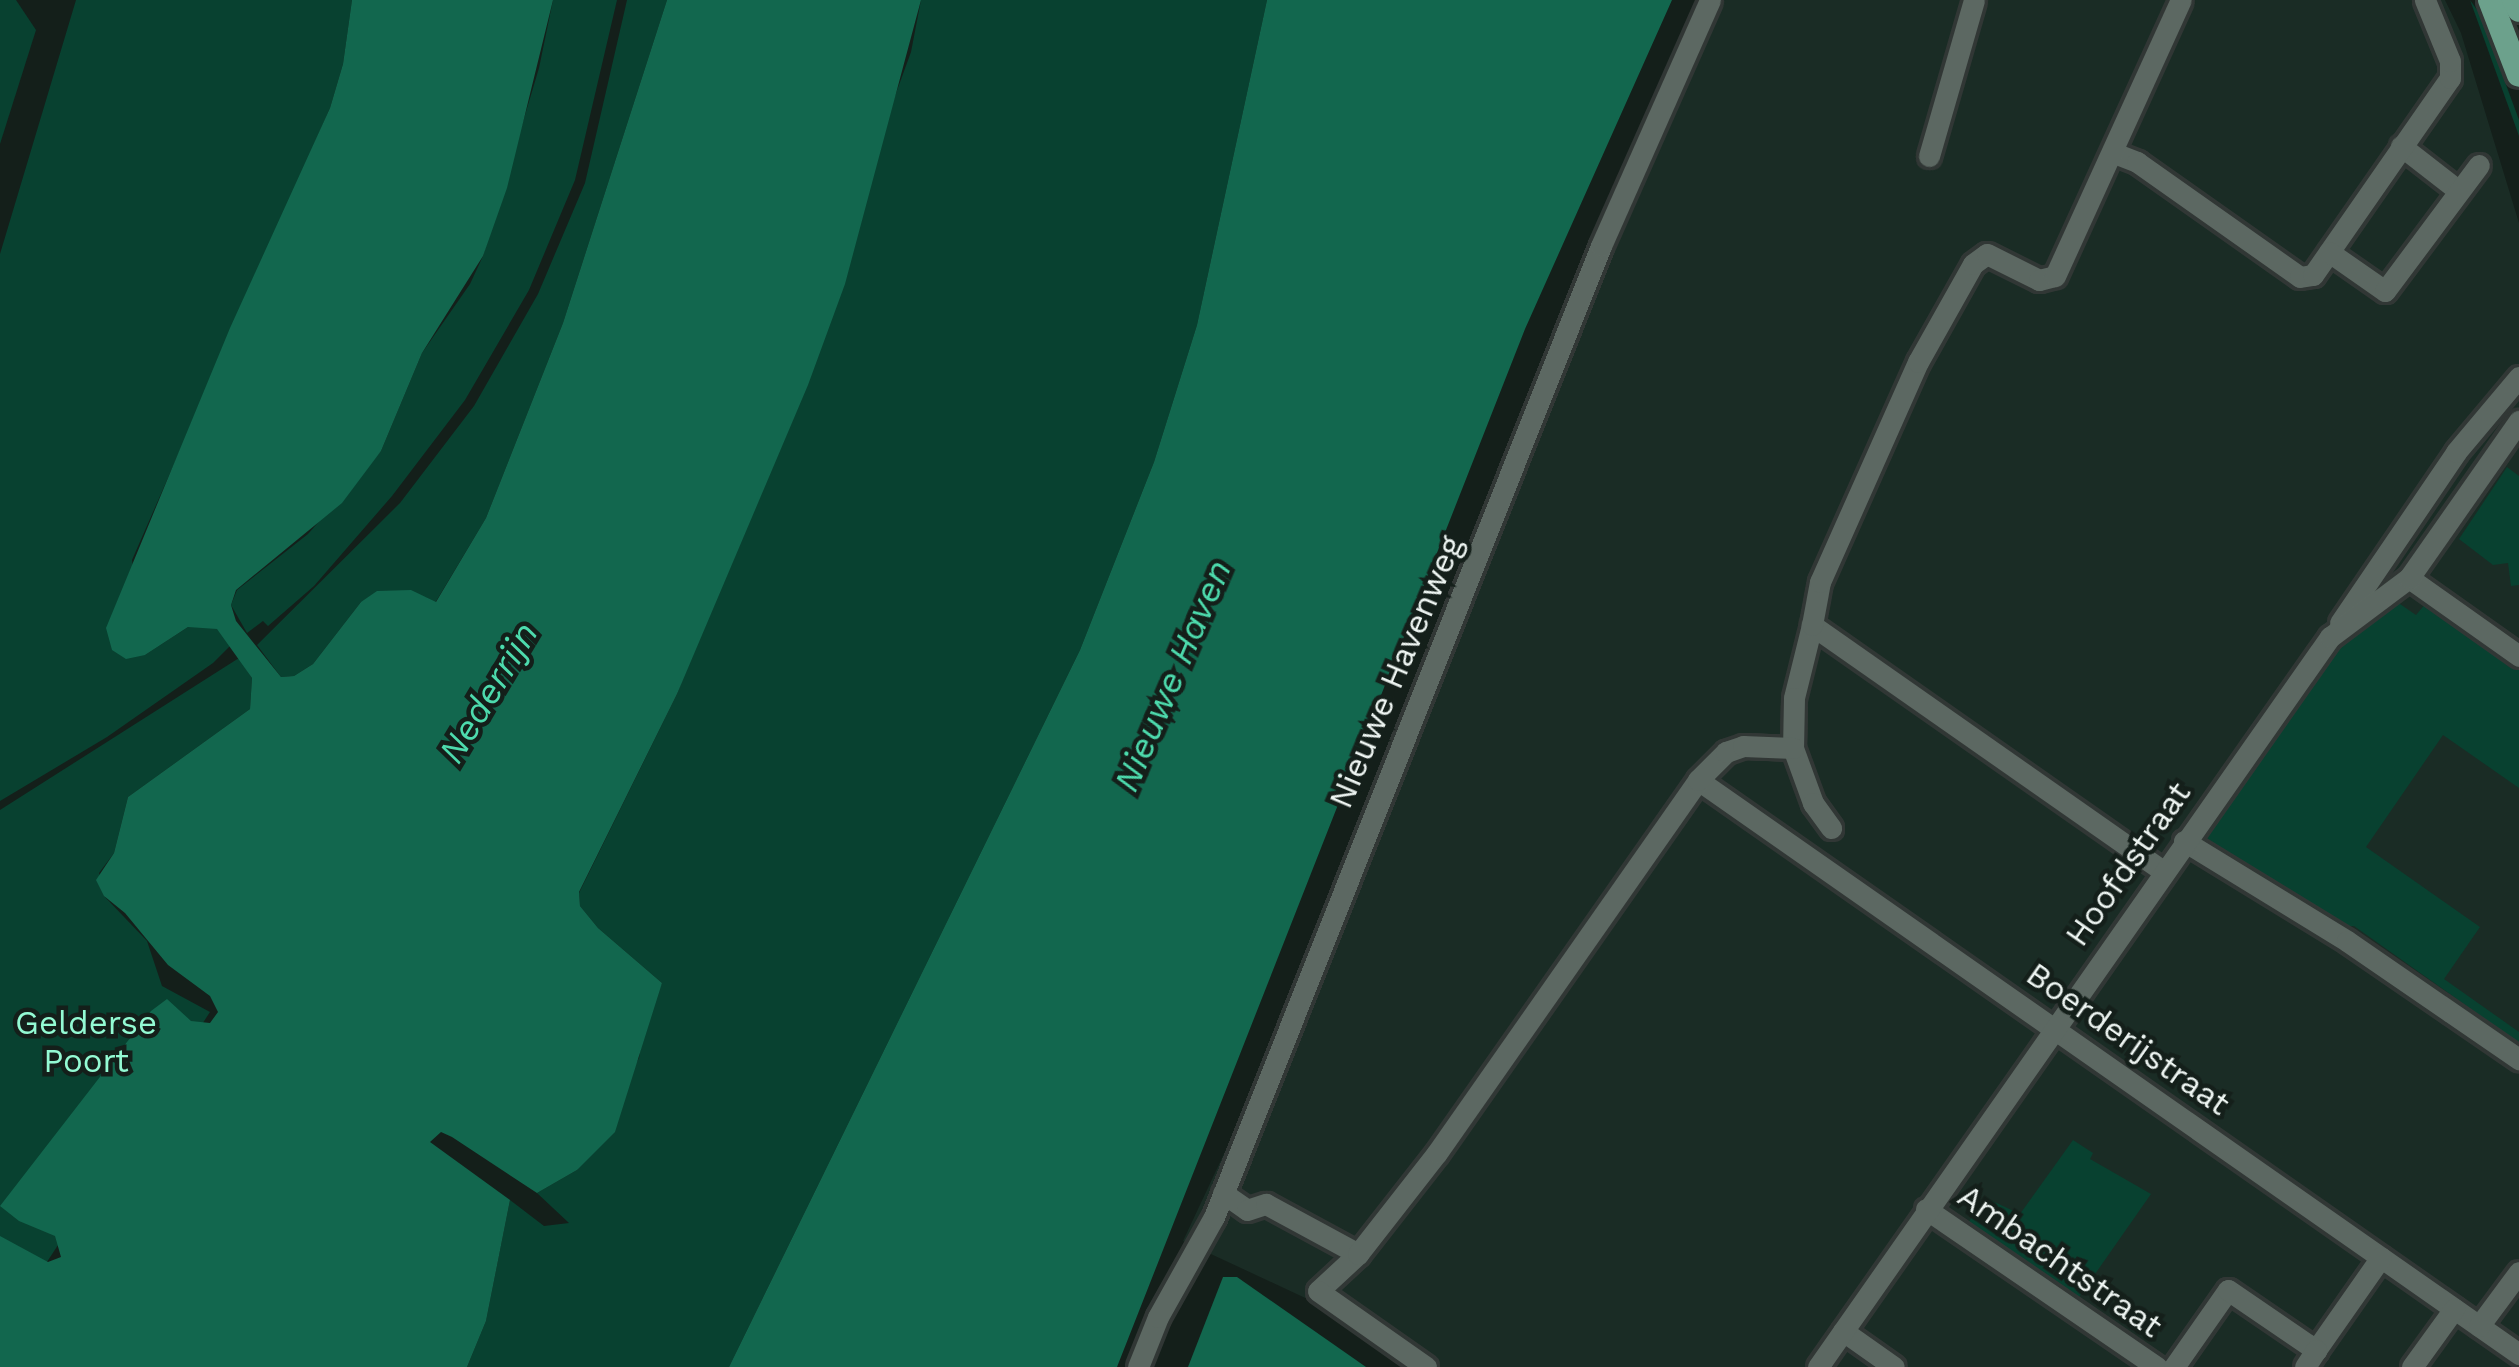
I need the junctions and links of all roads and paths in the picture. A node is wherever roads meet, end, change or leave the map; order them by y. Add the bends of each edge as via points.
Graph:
1 (1710, 0) edge
2 (1974, 0) edge
3 (2182, 0) edge
4 (2425, 0) edge
5 (2490, 0) edge
6 (2515, 0) edge
7 (2519, 10) edge
8 (2519, 75) edge
9 (2401, 146) junction
10 (2114, 153) junction
11 (1929, 156) dead end
12 (2479, 165) dead end
13 (2459, 191) junction
14 (2329, 252) junction
15 (2519, 376) edge
16 (2489, 416) junction
17 (2516, 427) edge
18 (2409, 578) junction
19 (1812, 625) junction
20 (2330, 637) junction
21 (2519, 656) edge
22 (1793, 748) junction
23 (1698, 780) junction
24 (1831, 828) dead end
25 (2184, 841) junction
26 (2163, 871) junction
27 (2055, 1028) junction
28 (2519, 1059) edge
29 (1223, 1193) junction
30 (1927, 1209) junction
31 (1358, 1254) junction
32 (2381, 1257) junction
33 (2519, 1272) edge
34 (2453, 1309) junction
35 (2479, 1326) junction
36 (1843, 1331) junction
37 (2519, 1354) edge
38 (2310, 1359) edge
39 (1138, 1367) edge
40 (1426, 1367) edge
41 (1818, 1367) edge
42 (1894, 1367) edge
43 (2156, 1367) edge
44 (2174, 1367) edge
45 (2412, 1367) edge

1 - 29 street, Nieuwe Havenweg via 1601,246
2 - 11 street
3 - 10 street
4 - 9 street via 2450,78
5 - 8 main road
6 - 7 main road
9 - 13 street
9 - 14 street
10 - 14 street via 2300,277 2313,275
10 - 19 street via 2048,282 1987,254 1973,264 1918,362 1820,582
12 - 13 street
13 - 14 street via 2385,291
15 - 16 street, Hoofdstraat
16 - 17 street
16 - 20 street, Hoofdstraat
17 - 18 street, Hoofdstraat
18 - 20 street, Hoofdstraat
18 - 21 street
19 - 22 street via 1794,698
19 - 26 street
20 - 25 street, Hoofdstraat
22 - 23 street via 1743,746
22 - 24 street
23 - 27 street, Boerderijstraat
23 - 31 street
25 - 26 street, Hoofdstraat
25 - 28 street
26 - 27 street, Hoofdstraat
27 - 30 street, Hoofdstraat
27 - 32 street, Boerderijstraat
29 - 31 street via 1247,1210 1266,1204
29 - 39 street, Nieuwe Havenweg
30 - 36 street, Hoofdstraat
30 - 43 street, Ambachtstraat
31 - 40 street via 1318,1291
32 - 34 street, Boerderijstraat
32 - 38 street
33 - 35 street
34 - 35 street, Boerderijstraat
34 - 45 street
35 - 37 street, Boerderijstraat
36 - 41 street, Hoofdstraat
36 - 42 street
38 - 44 street via 2228,1290

